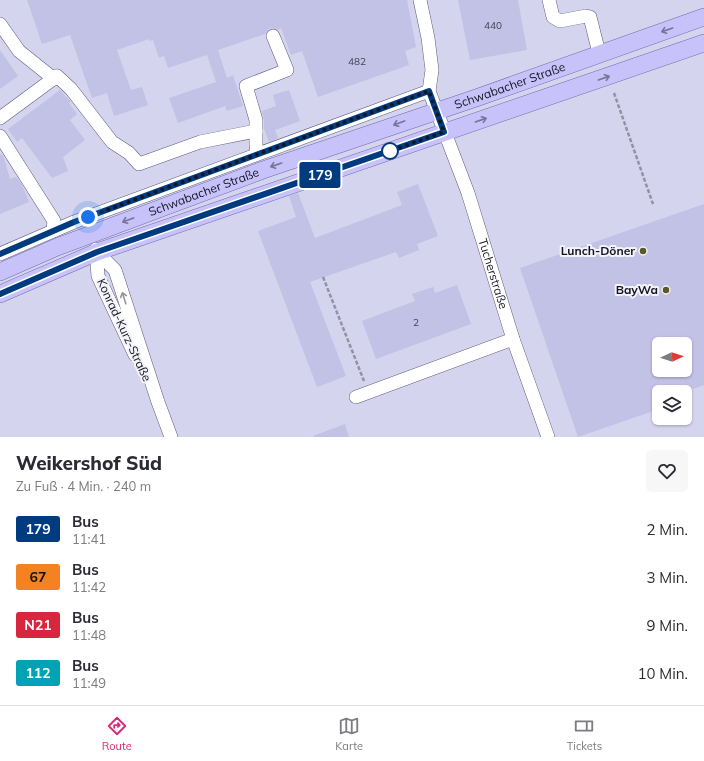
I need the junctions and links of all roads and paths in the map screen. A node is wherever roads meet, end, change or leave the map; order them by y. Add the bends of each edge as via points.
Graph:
1 (420, 0) edge
2 (549, 0) edge
3 (704, 17) edge
4 (0, 24) edge
5 (273, 36) dead end
6 (704, 43) edge
7 (599, 53) junction
8 (54, 79) junction
9 (429, 91) junction
10 (614, 93) dead end
11 (436, 110) junction
12 (0, 118) edge
13 (256, 131) junction
14 (444, 132) junction
15 (0, 136) edge
16 (257, 154) junction
17 (653, 204) dead end
18 (53, 231) junction
19 (90, 234) junction
20 (97, 252) junction
21 (0, 254) edge
22 (0, 272) edge
23 (324, 277) dead end
24 (0, 294) edge
25 (513, 339) junction
26 (362, 395) joint
27 (158, 402) junction
28 (171, 437) edge
29 (548, 437) edge

1 - 9 street via 432,70
2 - 7 street via 553,17 560,21 590,17
3 -> 7 main road, Schwabacher Straße
4 - 8 street via 20,51
5 - 13 street via 287,70 246,86 256,120
14 -> 6 main road, Schwabacher Straße
7 - 11 main road, Schwabacher Straße
8 - 12 street
8 - 13 street via 57,76 71,89 112,142 129,153 139,164 200,142
9 - 11 street, Tucherstraße
9 - 16 street
10 - 17 path
11 - 14 street, Tucherstraße
11 -> 19 main road, Schwabacher Straße
13 - 16 street
14 - 20 main road, Schwabacher Straße
14 - 25 street, Tucherstraße via 468,193
15 - 18 street via 54,221
16 - 18 street
18 - 21 street
19 - 20 street
19 - 22 main road, Schwabacher Straße
20 - 24 main road, Schwabacher Straße
20 - 27 street, Konrad-Kurz-Straße via 98,276
27 -> 20 street, Konrad-Kurz-Straße via 115,270
23 - 26 path
25 - 26 street
25 - 29 street, Tucherstraße
27 - 28 street, Konrad-Kurz-Straße

